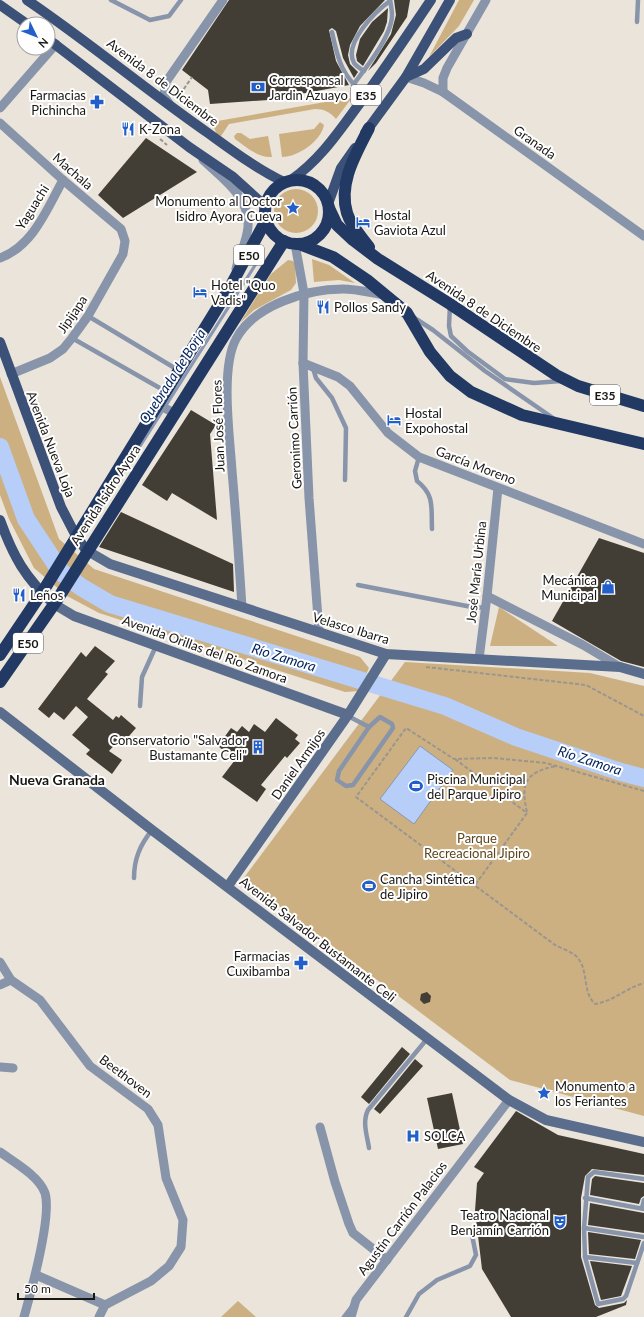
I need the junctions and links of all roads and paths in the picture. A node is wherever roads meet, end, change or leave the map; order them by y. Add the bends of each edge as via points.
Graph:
1 (27, 0) edge
2 (111, 0) edge
3 (181, 0) edge
4 (223, 0) edge
5 (390, 0) edge
6 (431, 0) edge
7 (450, 0) edge
8 (486, 0) edge
9 (638, 0) edge
10 (0, 6) edge
11 (16, 17) edge
12 (637, 22) dead end
13 (332, 32) dead end
14 (468, 34) junction
15 (56, 44) edge
16 (40, 56) edge
17 (364, 71) junction
18 (192, 77) dead end
19 (406, 77) junction
20 (352, 85) junction
21 (443, 92) junction
22 (366, 96) junction
23 (173, 104) junction
24 (0, 108) edge
25 (0, 123) edge
26 (369, 128) junction
27 (160, 139) dead end
28 (167, 145) dead end
29 (189, 147) junction
30 (63, 180) junction
31 (288, 181) junction
32 (265, 206) junction
33 (328, 206) junction
34 (266, 220) junction
35 (644, 236) edge
36 (125, 241) joint
37 (292, 243) junction
38 (0, 258) edge
39 (378, 259) junction
40 (229, 289) junction
41 (304, 293) junction
42 (385, 295) junction
43 (450, 304) junction
44 (407, 313) junction
45 (88, 316) junction
46 (72, 338) junction
47 (0, 342) edge
48 (303, 363) junction
49 (313, 366) junction
50 (178, 370) junction
51 (11, 374) junction
52 (566, 380) junction
53 (165, 391) junction
54 (158, 404) junction
55 (644, 406) edge
56 (174, 413) junction
57 (565, 426) junction
58 (644, 444) edge
59 (419, 457) junction
60 (345, 480) dead end
61 (498, 488) junction
62 (0, 520) edge
63 (432, 529) dead end
64 (73, 541) junction
65 (644, 544) edge
66 (85, 553) junction
67 (358, 585) dead end
68 (43, 590) junction
69 (487, 596) junction
70 (55, 602) junction
71 (242, 607) junction
72 (485, 607) junction
73 (319, 632) junction
74 (157, 645) junction
75 (386, 654) junction
76 (0, 656) edge
77 (479, 659) junction
78 (420, 667) dead end
79 (620, 667) junction
80 (644, 674) edge
81 (0, 682) edge
82 (140, 706) dead end
83 (0, 712) edge
84 (348, 715) junction
85 (644, 716) edge
86 (369, 728) junction
87 (454, 759) junction
88 (556, 766) junction
89 (644, 791) edge
90 (528, 813) junction
91 (152, 830) junction
92 (134, 878) dead end
93 (474, 885) junction
94 (228, 886) junction
95 (0, 962) edge
96 (11, 980) junction
97 (644, 982) edge
98 (0, 985) edge
99 (427, 1039) junction
100 (0, 1067) edge
101 (13, 1068) dead end
102 (509, 1100) junction
103 (320, 1127) dead end
104 (644, 1142) edge
105 (369, 1148) dead end
106 (0, 1152) edge
107 (644, 1179) edge
108 (585, 1198) junction
109 (644, 1200) edge
110 (643, 1208) edge
111 (584, 1228) junction
112 (471, 1230) dead end
113 (644, 1237) edge
114 (644, 1243) edge
115 (585, 1257) junction
116 (387, 1260) junction
117 (637, 1263) junction
118 (36, 1275) junction
119 (356, 1300) junction
120 (105, 1304) junction
121 (24, 1317) edge
122 (99, 1317) edge
123 (344, 1317) edge
124 (351, 1317) edge
125 (406, 1317) edge

1 - 23 main road, Avenida 8 de Diciembre
2 - 3 lane via 150,20 169,16
4 - 23 street via 166,82 164,96
5 - 17 lane via 392,16 388,32
5 - 17 lane via 378,9 356,40 352,54 354,64
6 - 22 main road, E35
7 - 19 main road, E35
8 - 14 street
9 - 12 lane
10 - 11 main road
13 - 20 lane via 340,66
14 - 19 main road via 456,38 424,69
14 - 21 street via 447,68 443,78
15 - 29 main road
16 - 24 street
17 - 20 lane
18 - 23 path
19 - 21 street, Granada
19 - 26 main road, E35
20 - 22 lane
21 - 35 street, Granada
22 - 31 main road, E35 via 320,156
23 - 31 main road, Avenida 8 de Diciembre via 254,166
25 - 30 street, Machala
26 - 33 main road, E35 via 341,168
26 - 39 highway via 346,180 345,198 347,213 353,226
27 - 28 path
29 - 32 main road via 233,177
29 - 40 street via 235,191 248,216 248,229
30 - 36 street, Machala via 121,228
30 - 38 street, Yaguachi via 33,234 13,253
31 - 32 highway, E35 via 270,194
31 - 33 highway, E35 via 300,180 314,184 324,195
32 - 34 highway
33 - 37 highway, E35 via 328,220 319,234 310,241
33 - 39 highway, Avenida 8 de Diciembre / E35 via 345,233
34 - 37 highway via 270,231
34 - 40 highway, Avenida Isidro Ayora / E50
36 - 45 street, Jipijapa via 123,254
37 - 41 street, Geronimo Carrión
37 - 42 highway via 333,257
37 - 56 highway, Avenida Isidro Ayora / E50
39 - 43 highway, Avenida 8 de Diciembre / E35
40 - 50 highway, Avenida Isidro Ayora / E50
41 - 42 street, Juan José Flores via 345,289
41 - 48 street, Geronimo Carrión
41 - 71 street, Juan José Flores via 260,313 245,326 235,340 229,362 227,399
42 - 44 highway
43 - 52 highway, Avenida 8 de Diciembre / E35
43 - 52 lane via 451,336 505,379 534,383
44 - 57 lane via 433,330 485,372
44 - 57 highway via 430,352 450,376 471,392 522,415
45 - 46 street, Jipijapa
45 - 50 lane
46 - 51 street, Jipijapa via 50,358
46 - 53 lane
47 - 51 main road, Avenida Nueva Loja
48 - 49 street, García Moreno
48 - 73 street, Geronimo Carrión via 309,498
49 - 59 street, García Moreno via 338,377 350,386 388,433
49 - 60 lane via 316,378 332,398 346,428
50 - 53 highway, Avenida Isidro Ayora / E50
51 - 64 main road, Avenida Nueva Loja
52 - 55 highway, Avenida 8 de Diciembre / E35
53 - 54 highway, Avenida Isidro Ayora / E50
54 - 56 street
54 - 64 highway, Avenida Isidro Ayora / E50
56 - 66 highway, Avenida Isidro Ayora / E50
57 - 58 highway
59 - 61 street, García Moreno
59 - 63 lane via 416,476 431,498
61 - 65 street, García Moreno
61 - 69 street, José María Urbina
62 - 68 main road via 10,549 19,565
64 - 66 main road, Avenida Nueva Loja
64 - 68 highway, Avenida Isidro Ayora / E50
66 - 70 highway, Avenida Isidro Ayora / E50
66 - 71 main road, Velasco Ibarra via 110,564
67 - 72 lane via 477,608
68 - 70 main road
68 - 76 highway, Avenida Isidro Ayora / E50
69 - 72 street, José María Urbina
69 - 79 street, Velasco Ibarra via 582,644
70 - 74 main road, Avenida Orillas del Rio Zamora via 74,616
70 - 81 highway, Avenida Isidro Ayora / E50
71 - 73 main road, Velasco Ibarra
72 - 77 street, José María Urbina
73 - 75 main road, Velasco Ibarra
74 - 82 lane via 142,677
74 - 84 main road, Avenida Orillas del Rio Zamora
75 - 77 main road, Velasco Ibarra
75 - 84 main road, Daniel Armijos
77 - 79 main road, Velasco Ibarra
78 - 85 path via 586,685
79 - 80 main road, Velasco Ibarra
83 - 91 main road, Avenida Salvador Bustamante Celi
84 - 86 lane
84 - 94 main road, Daniel Armijos
86 - 86 lane via 336,776 337,780 346,786 353,785 393,728 392,724 380,717
87 - 88 path via 494,758
87 - 90 path
87 - 93 path via 406,728 356,797
88 - 89 path
88 - 90 path via 533,773 526,782 523,796
90 - 93 path
91 - 92 lane via 137,856
91 - 94 main road, Avenida Salvador Bustamante Celi
93 - 97 path via 555,945 575,956 581,963 590,999 595,1004 604,1003
94 - 99 main road, Avenida Salvador Bustamante Celi
95 - 96 street, Beethoven
96 - 98 street
96 - 120 street, Beethoven via 40,1000 90,1066 148,1109 158,1125 166,1178 183,1220 181,1247 169,1266 151,1281
99 - 102 main road, Avenida Salvador Bustamante Celi
99 - 105 lane via 368,1110 365,1126
100 - 101 street
102 - 104 main road, Avenida Salvador Bustamante Celi via 546,1120
102 - 116 street, Agustín Carrión Palacios
103 - 116 street via 335,1182 353,1233
106 - 118 street via 37,1180 45,1193 45,1217
107 - 108 lane via 594,1172 588,1177
108 - 110 lane
108 - 111 lane
109 - 110 lane
111 - 113 lane
111 - 115 lane
112 - 125 lane via 476,1254 470,1266 436,1280 419,1294
114 - 117 lane
115 - 117 lane
115 - 117 lane via 597,1302 601,1304 625,1298
116 - 119 street, Agustín Carrión Palacios
118 - 120 street
118 - 121 street
119 - 123 lane
119 - 124 street, Agustín Carrión Palacios
120 - 122 street

